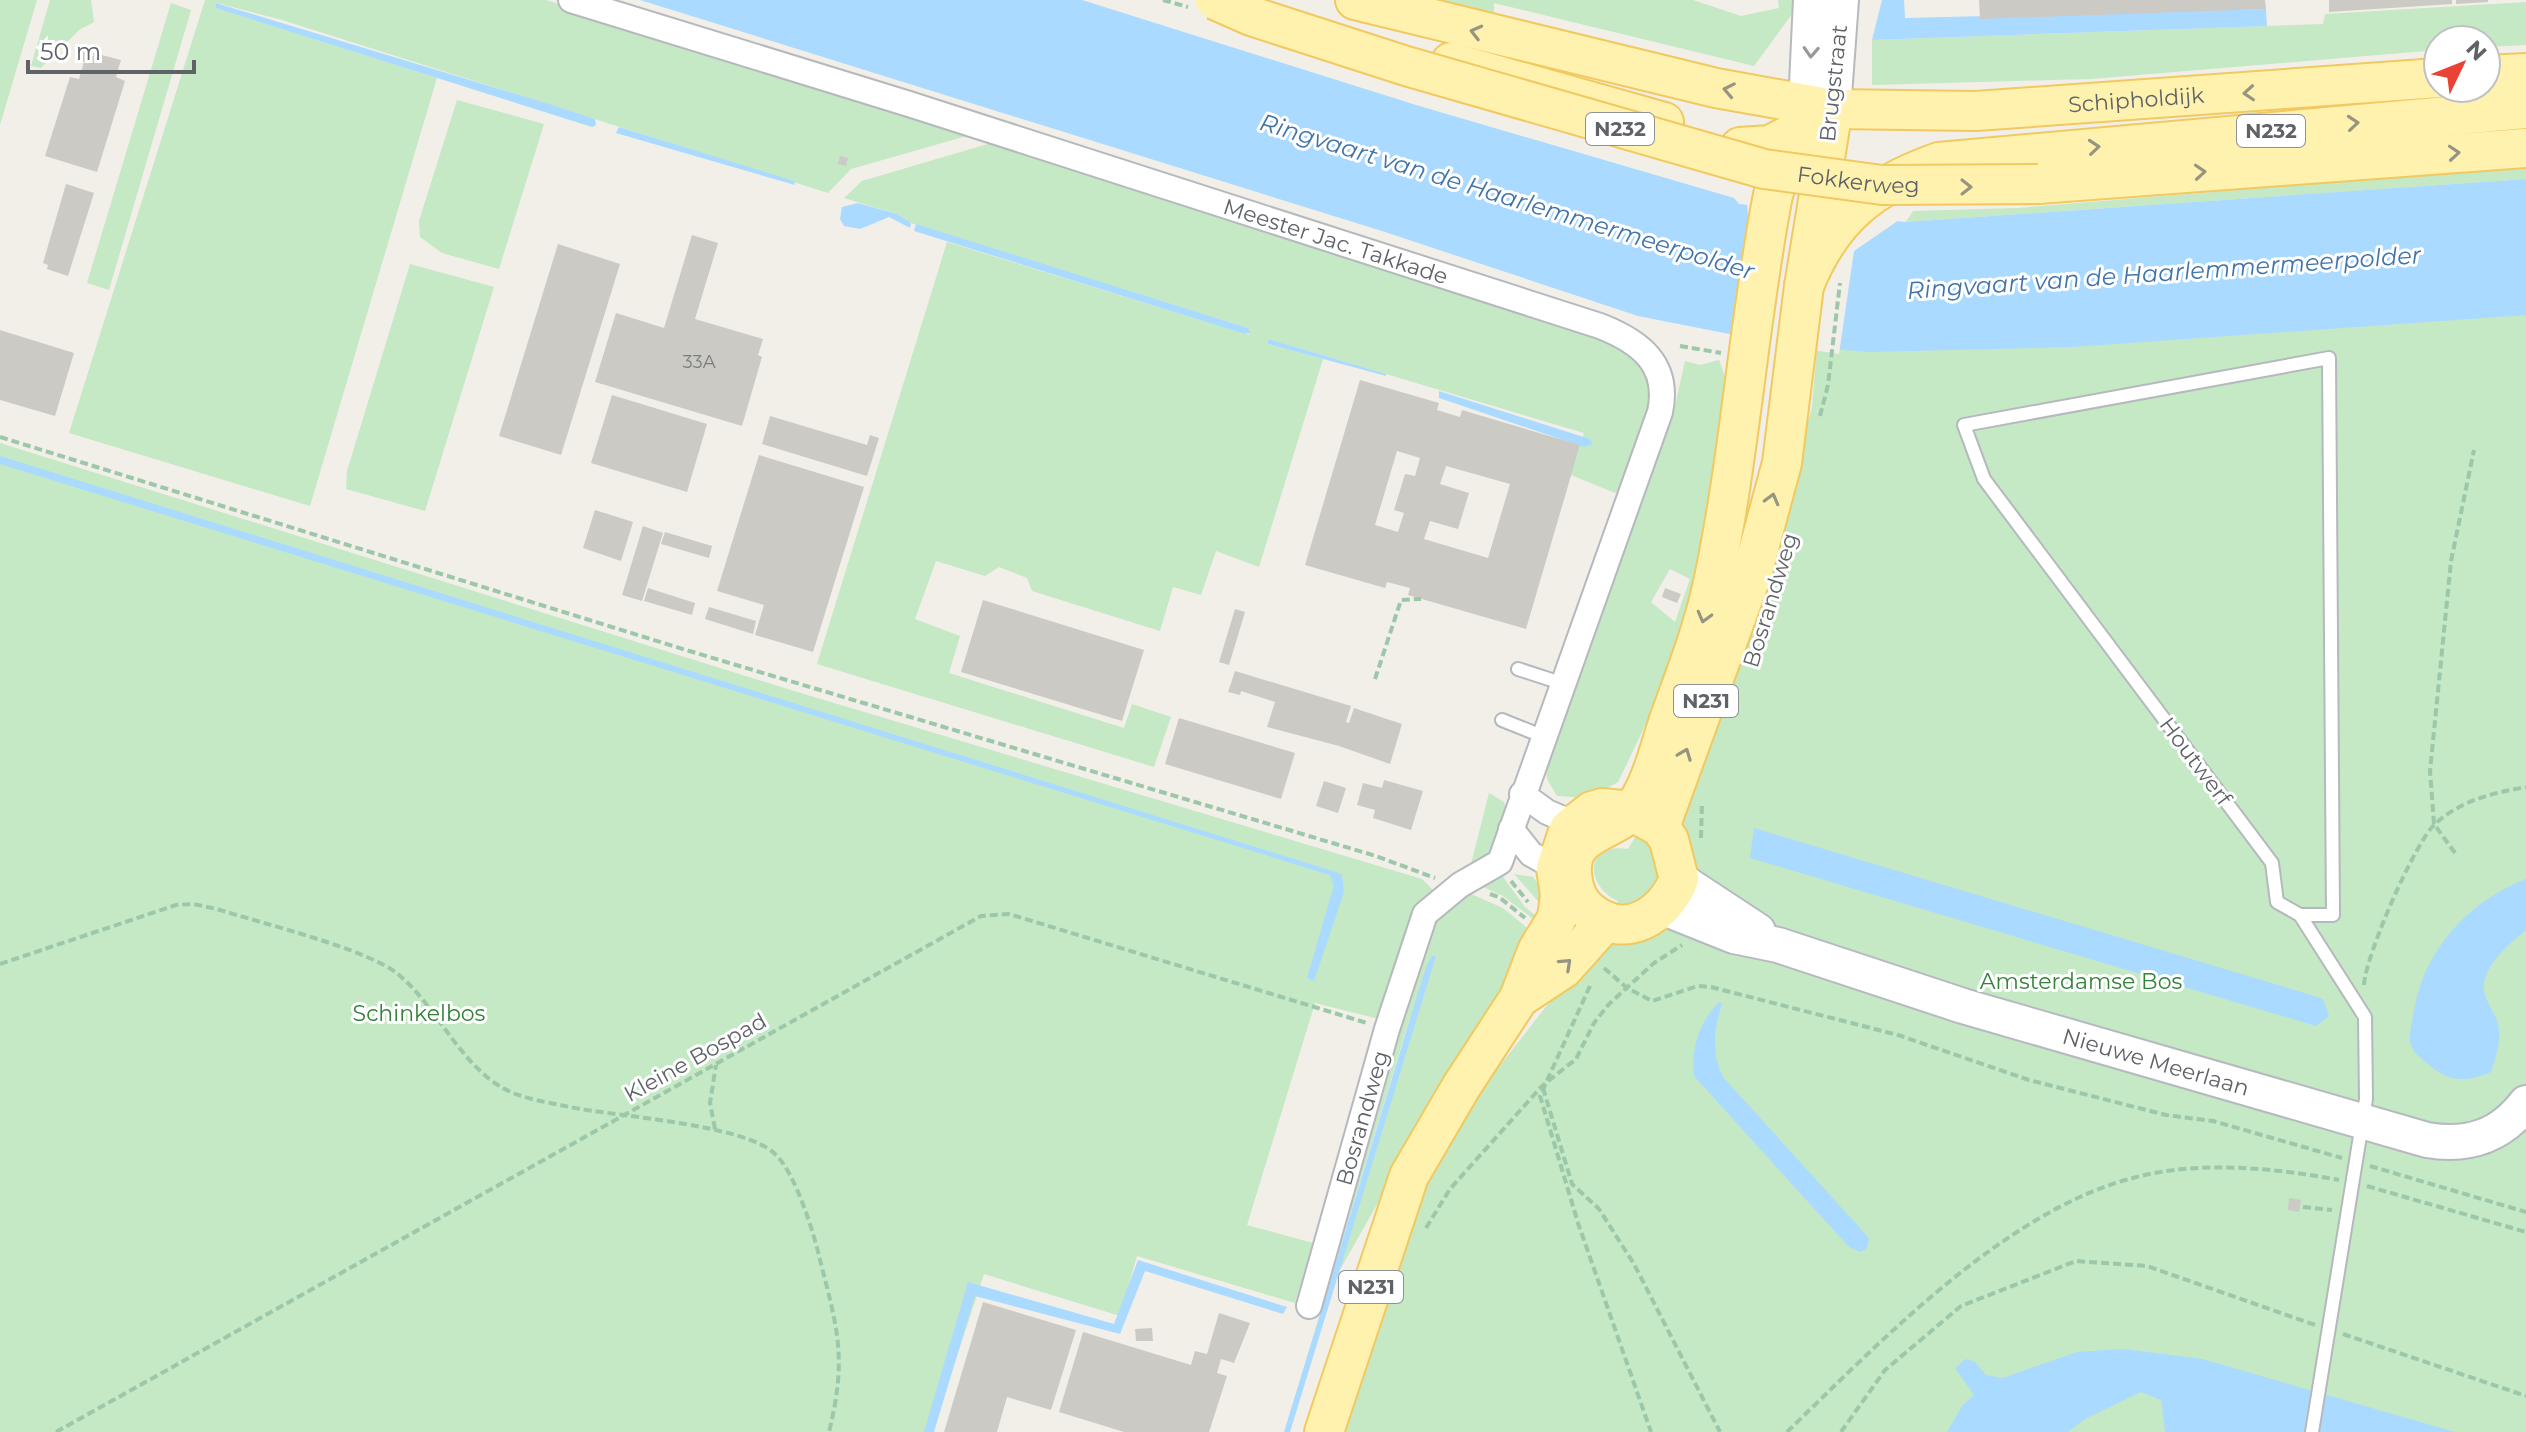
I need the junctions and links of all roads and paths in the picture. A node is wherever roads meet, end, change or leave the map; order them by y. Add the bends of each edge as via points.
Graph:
1 (571, 0) edge
2 (1215, 0) edge
3 (1249, 0) edge
4 (1355, 0) edge
5 (1811, 0) edge
6 (1841, 0) edge
7 (2526, 73) edge
8 (2502, 74) edge
9 (2422, 79) edge
10 (2526, 109) edge
11 (1813, 115) junction
12 (1740, 147) junction
13 (2526, 148) edge
14 (1774, 191) junction
15 (1834, 207) junction
16 (1822, 283) junction
17 (1680, 346) dead end
18 (1709, 350) dead end
19 (1812, 357) junction
20 (1817, 428) dead end
21 (0, 437) edge
22 (2474, 450) dead end
23 (1421, 599) dead end
24 (1518, 669) dead end
25 (1375, 679) dead end
26 (1561, 683) junction
27 (1502, 720) dead end
28 (1542, 736) junction
29 (2526, 787) edge
30 (1705, 790) dead end
31 (1522, 794) junction
32 (1634, 816) junction
33 (1575, 824) junction
34 (2434, 824) junction
35 (1511, 829) junction
36 (1701, 846) dead end
37 (2455, 853) dead end
38 (1563, 879) junction
39 (1460, 885) junction
40 (1671, 893) junction
41 (2300, 915) junction
42 (1606, 921) junction
43 (1699, 923) junction
44 (1778, 945) junction
45 (1560, 947) junction
46 (0, 964) edge
47 (1627, 988) junction
48 (2365, 1017) junction
49 (1387, 1029) junction
50 (717, 1064) junction
51 (1542, 1086) junction
52 (2526, 1103) edge
53 (619, 1117) junction
54 (2362, 1120) junction
55 (715, 1129) junction
56 (2325, 1153) dead end
57 (2355, 1161) junction
58 (2351, 1182) junction
59 (2303, 1207) dead end
60 (2346, 1212) junction
61 (2526, 1212) edge
62 (1423, 1232) dead end
63 (2526, 1232) edge
64 (1309, 1306) dead end
65 (2328, 1329) junction
66 (2526, 1396) edge
67 (56, 1432) edge
68 (829, 1432) edge
69 (1324, 1432) edge
70 (1651, 1432) edge
71 (1720, 1432) edge
72 (1787, 1432) edge
73 (1841, 1432) edge
74 (2312, 1432) edge

1 - 26 street, Meester Jac. Takkade via 909,104 1632,340 1657,365 1663,382 1660,412
2 -> 13 main road, Fokkerweg / N232, bridge via 1406,66 1764,169 1882,185 2038,184
3 - 12 main road, N232
11 -> 4 main road, N232
5 -> 11 street, Brugstraat
6 - 11 street, Brugstraat
7 - 8 main road
9 -> 11 main road, Schipholdijk / N232 via 1976,111
15 -> 10 main road, N232 via 1958,158
11 - 12 main road, N232 via 1770,145
11 - 14 main road, Brugstraat / N231
11 - 15 main road, Brugstraat
12 - 14 main road, N232 via 1765,162
14 -> 32 main road, Brugstraat / N231 via 1713,585
15 - 16 main road, N232 via 1824,243
16 - 19 main road, N231
16 - 19 path
17 - 18 path
19 - 20 path via 1828,385
32 -> 19 main road, Bosrandweg / N231 via 1752,574
21 - 39 path
22 - 34 path via 2450,576 2430,771
23 - 25 path via 1401,600
24 - 26 lane
26 - 28 street, Meester Jac. Takkade
27 - 28 lane
28 - 31 street, Meester Jac. Takkade
29 - 34 path via 2480,795
30 - 36 path
31 - 33 street
31 - 35 street, Meester Jac. Takkade
32 - 33 main road via 1592,811
32 - 38 main road, N231 via 1587,836 1574,851
32 - 40 main road via 1674,851
33 - 38 main road, N231 via 1561,847
34 - 37 path
34 - 48 path via 2398,886 2364,980
35 - 38 street via 1531,854
35 - 39 street, Bosrandweg via 1500,862
38 - 42 main road
38 - 45 main road, N231 via 1557,918
39 - 45 path via 1499,897
39 - 49 street, Bosrandweg via 1425,914
40 - 42 main road via 1635,923
40 - 43 street, Nieuwe Meerlaan
40 - 44 street, Nieuwe Meerlaan
41 - 41 lane, Houtwerf via 2333,915 2329,358 1964,425 1984,479 2272,863 2277,902
41 - 48 lane
45 -> 42 main road, N231
43 - 44 street, Nieuwe Meerlaan
43 - 47 path via 1685,942
44 - 54 street, Nieuwe Meerlaan via 1963,1006
45 - 51 path via 1587,972 1590,985
45 - 69 main road, N231 via 1519,998 1409,1176
46 - 53 path via 176,905 217,909 386,964 431,1010 480,1073 501,1087 527,1098
47 - 51 path via 1594,1023 1576,1059
47 - 56 path, Nieuwe Meerlaan via 1652,1001 1711,987 1898,1035 2029,1080 2166,1115 2213,1121
48 - 54 lane
49 - 50 path, Kleine Bospad via 1009,914 981,916
49 - 64 street, Bosrandweg
50 - 53 path, Kleine Bospad
50 - 55 path via 710,1103
51 - 62 path via 1450,1189
51 - 70 path via 1540,1096 1578,1223
51 - 71 path via 1572,1184 1599,1209 1634,1264
52 - 54 street, Nieuwe Meerlaan via 2502,1129 2469,1142 2427,1140
53 - 55 path
53 - 67 path, Kleine Bospad
54 - 57 lane
55 - 68 path via 745,1137 777,1155 818,1249 840,1342 839,1392
57 - 58 lane
57 - 61 path
58 - 60 lane
58 - 63 path
58 - 72 path via 2229,1168 2134,1177 2090,1193 2035,1221 1978,1261 1877,1345
59 - 60 path
60 - 65 lane
65 - 66 path
65 - 73 path via 2147,1266 2076,1261 1961,1306 1885,1370
65 - 74 lane

